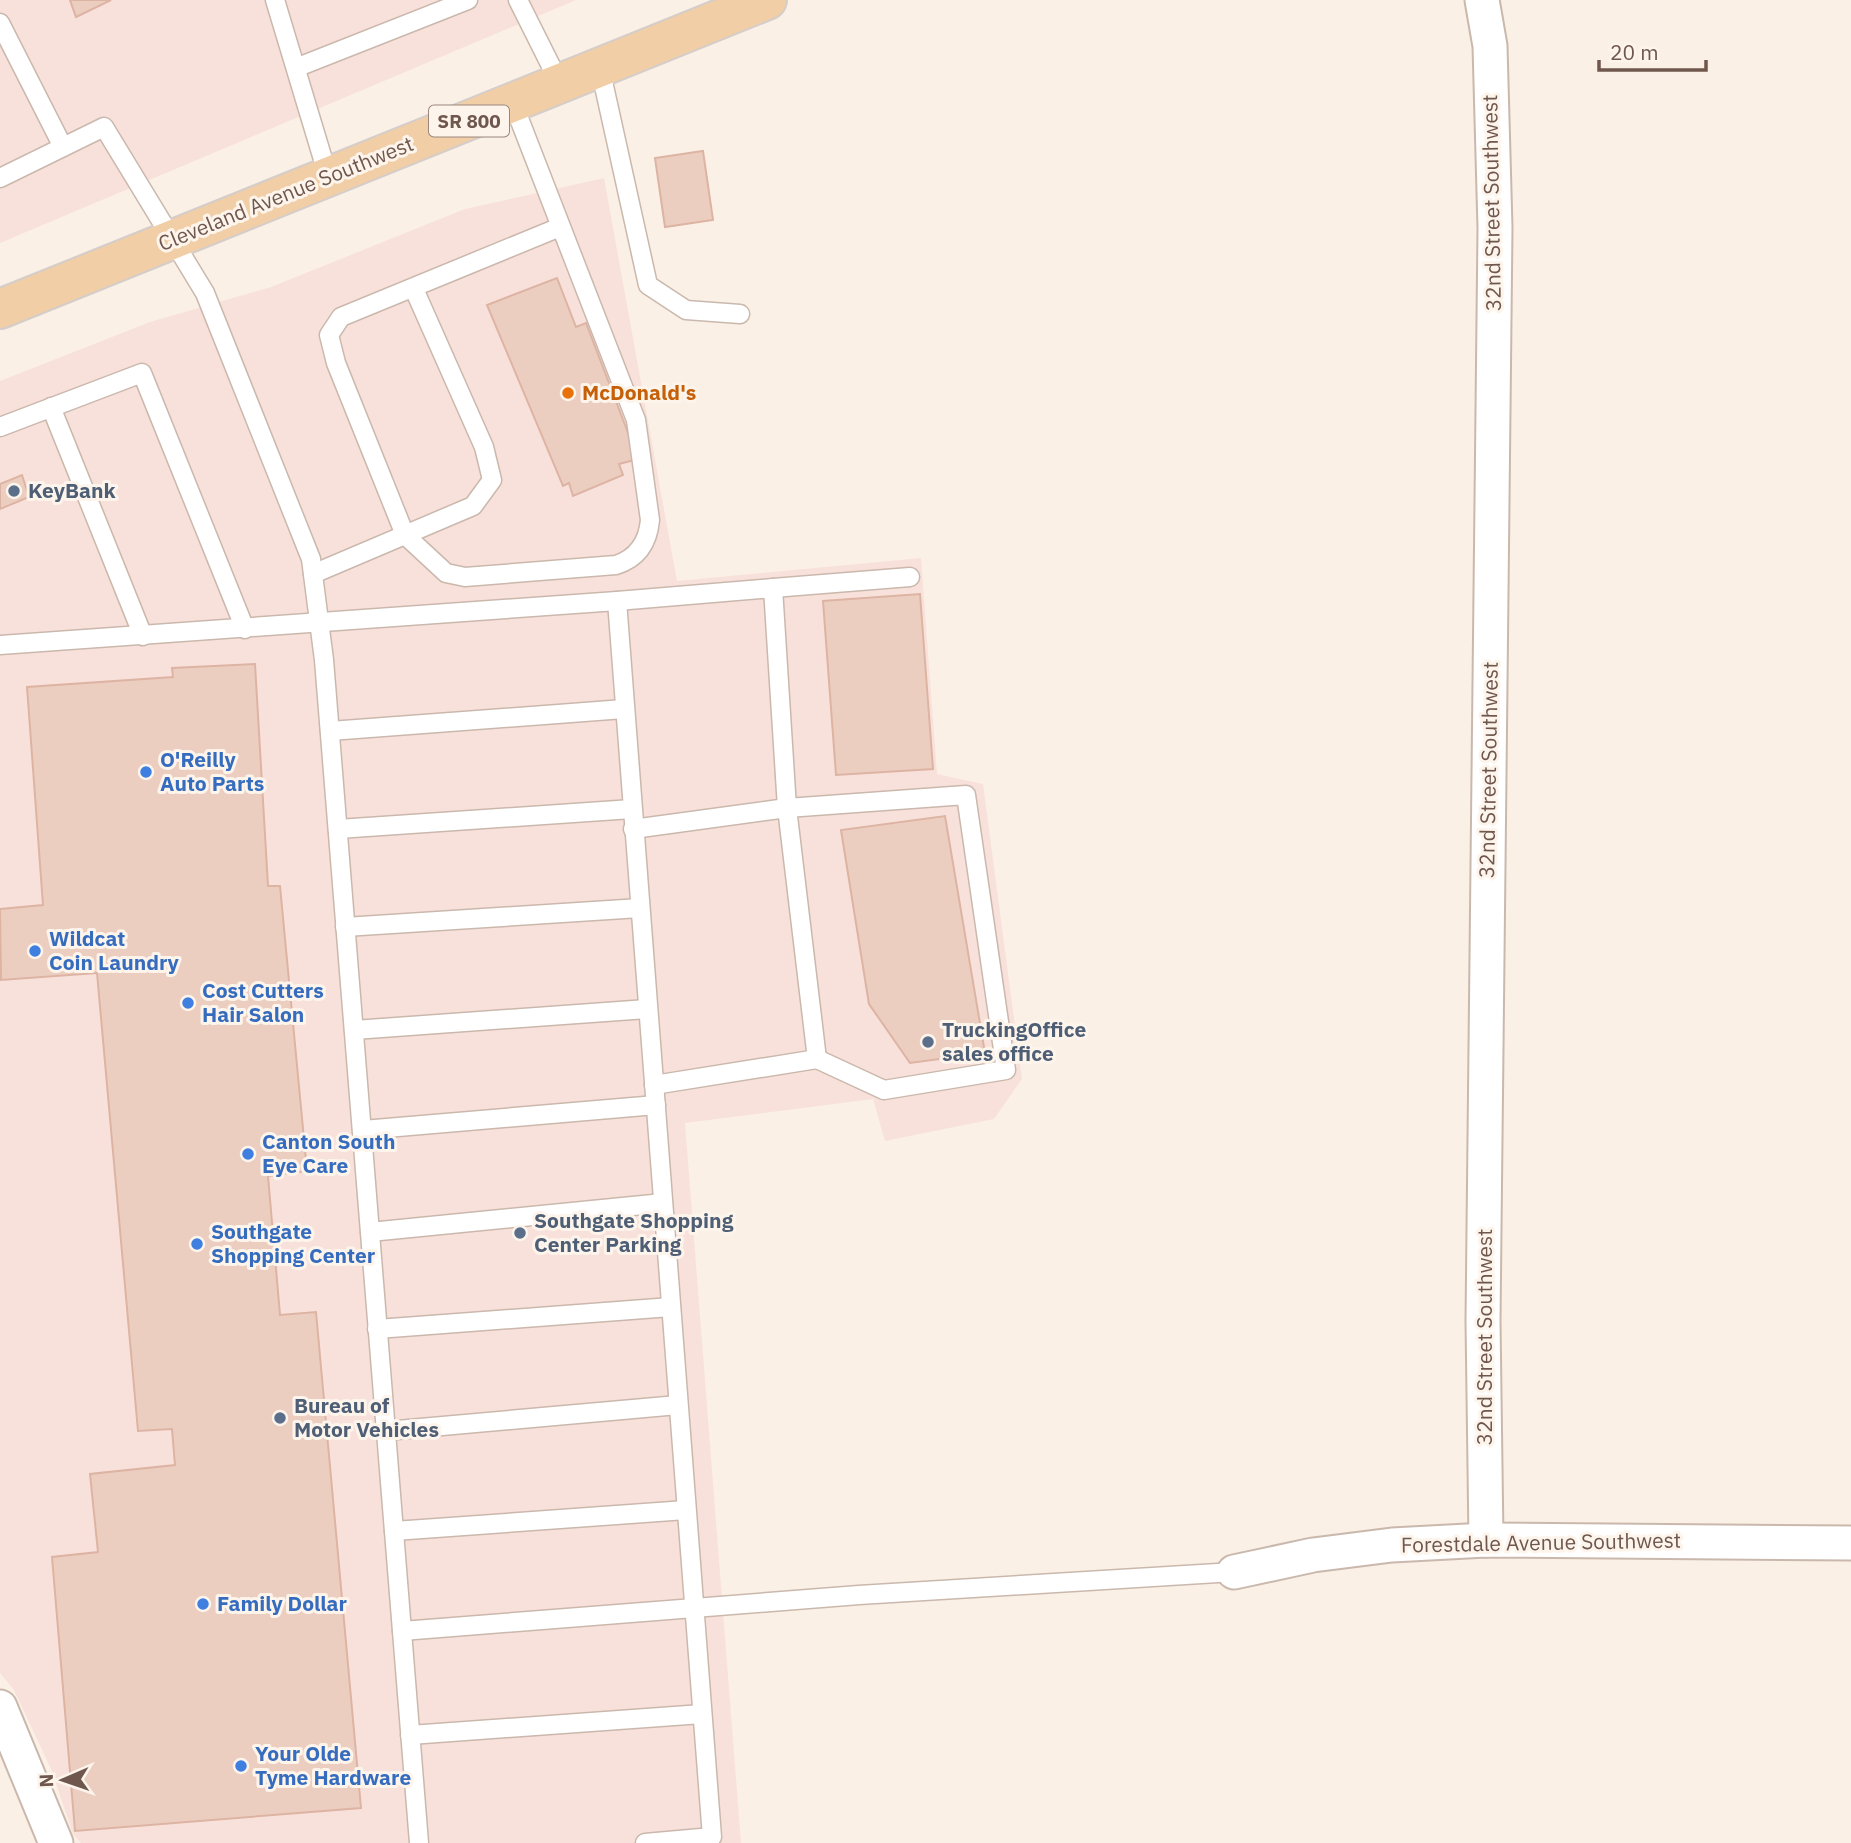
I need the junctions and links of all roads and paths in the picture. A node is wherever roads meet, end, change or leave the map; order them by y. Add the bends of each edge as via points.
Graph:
1 (275, 0) edge
2 (468, 0) edge
3 (518, 0) edge
4 (767, 0) edge
5 (1482, 0) edge
6 (0, 23) edge
7 (298, 67) junction
8 (600, 68) junction
9 (560, 84) junction
10 (513, 103) junction
11 (64, 147) junction
12 (328, 176) junction
13 (0, 178) edge
14 (560, 227) junction
15 (170, 240) junction
16 (414, 289) junction
17 (0, 309) edge
18 (740, 314) dead end
19 (51, 407) junction
20 (0, 427) edge
21 (405, 535) junction
22 (313, 574) junction
23 (910, 577) dead end
24 (773, 588) junction
25 (617, 601) junction
26 (321, 624) junction
27 (245, 629) junction
28 (143, 636) junction
29 (0, 645) edge
30 (624, 709) junction
31 (330, 731) junction
32 (787, 808) junction
33 (632, 809) junction
34 (338, 829) junction
35 (634, 829) junction
36 (640, 908) junction
37 (345, 928) junction
38 (647, 1009) junction
39 (354, 1030) junction
40 (817, 1059) junction
41 (654, 1085) junction
42 (656, 1105) junction
43 (363, 1130) junction
44 (663, 1203) junction
45 (370, 1232) junction
46 (671, 1307) junction
47 (377, 1329) junction
48 (678, 1405) junction
49 (386, 1431) junction
50 (686, 1510) junction
51 (394, 1531) junction
52 (1486, 1540) junction
53 (1851, 1543) edge
54 (1234, 1572) joint
55 (694, 1608) junction
56 (402, 1631) junction
57 (0, 1707) edge
58 (702, 1714) junction
59 (410, 1735) junction
60 (56, 1843) edge
61 (419, 1843) edge
62 (645, 1843) edge

1 - 7 lane
2 - 7 lane
3 - 9 lane
4 - 8 main road, Cleveland Avenue Southwest / SR 800
5 - 52 street, 32nd Street Southwest via 1490,46 1495,228 1484,1294
6 - 11 lane
7 - 12 lane
8 - 9 main road, Cleveland Avenue Southwest / SR 800
8 - 18 lane via 648,285 686,310
9 - 10 main road, Cleveland Avenue Southwest / SR 800
10 - 12 main road, Cleveland Avenue Southwest / SR 800
10 - 14 lane
11 - 13 lane
11 - 15 lane via 104,127
12 - 15 main road, Cleveland Avenue Southwest / SR 800
14 - 16 lane
14 - 21 lane via 636,420 650,520 645,542 637,554 617,565 465,577 446,573
15 - 17 main road, Cleveland Avenue Southwest / SR 800
15 - 22 lane via 205,293 311,559
16 - 21 lane via 484,447 492,480 474,506
16 - 21 lane via 341,317 330,335 336,363
19 - 20 lane
19 - 27 lane via 142,373
19 - 28 lane
21 - 22 lane
22 - 26 lane
23 - 24 lane
24 - 25 lane
24 - 32 lane
25 - 26 lane
25 - 30 lane
26 - 27 lane
26 - 31 lane
27 - 28 lane
28 - 29 lane
30 - 31 lane
30 - 33 lane
31 - 34 lane
32 - 35 lane
32 - 40 lane
32 - 40 lane via 966,794 1006,1070 884,1090
33 - 34 lane
33 - 35 lane
34 - 37 lane
35 - 36 lane
36 - 37 lane
36 - 38 lane
37 - 39 lane
38 - 39 lane
38 - 41 lane
39 - 43 lane
40 - 41 lane
41 - 42 lane
42 - 43 lane
42 - 44 lane
43 - 45 lane
44 - 45 lane
44 - 46 lane
45 - 47 lane
46 - 47 lane
46 - 48 lane
47 - 49 lane
48 - 49 lane
48 - 50 lane
49 - 51 lane
50 - 51 lane
50 - 55 lane
51 - 56 lane
52 - 53 street, Forestdale Avenue Southwest
52 - 54 street, Forestdale Avenue Southwest via 1313,1555
54 - 55 lane
55 - 56 lane
55 - 58 lane
56 - 59 lane
57 - 60 street
58 - 59 lane
58 - 62 lane via 712,1838
59 - 61 lane

